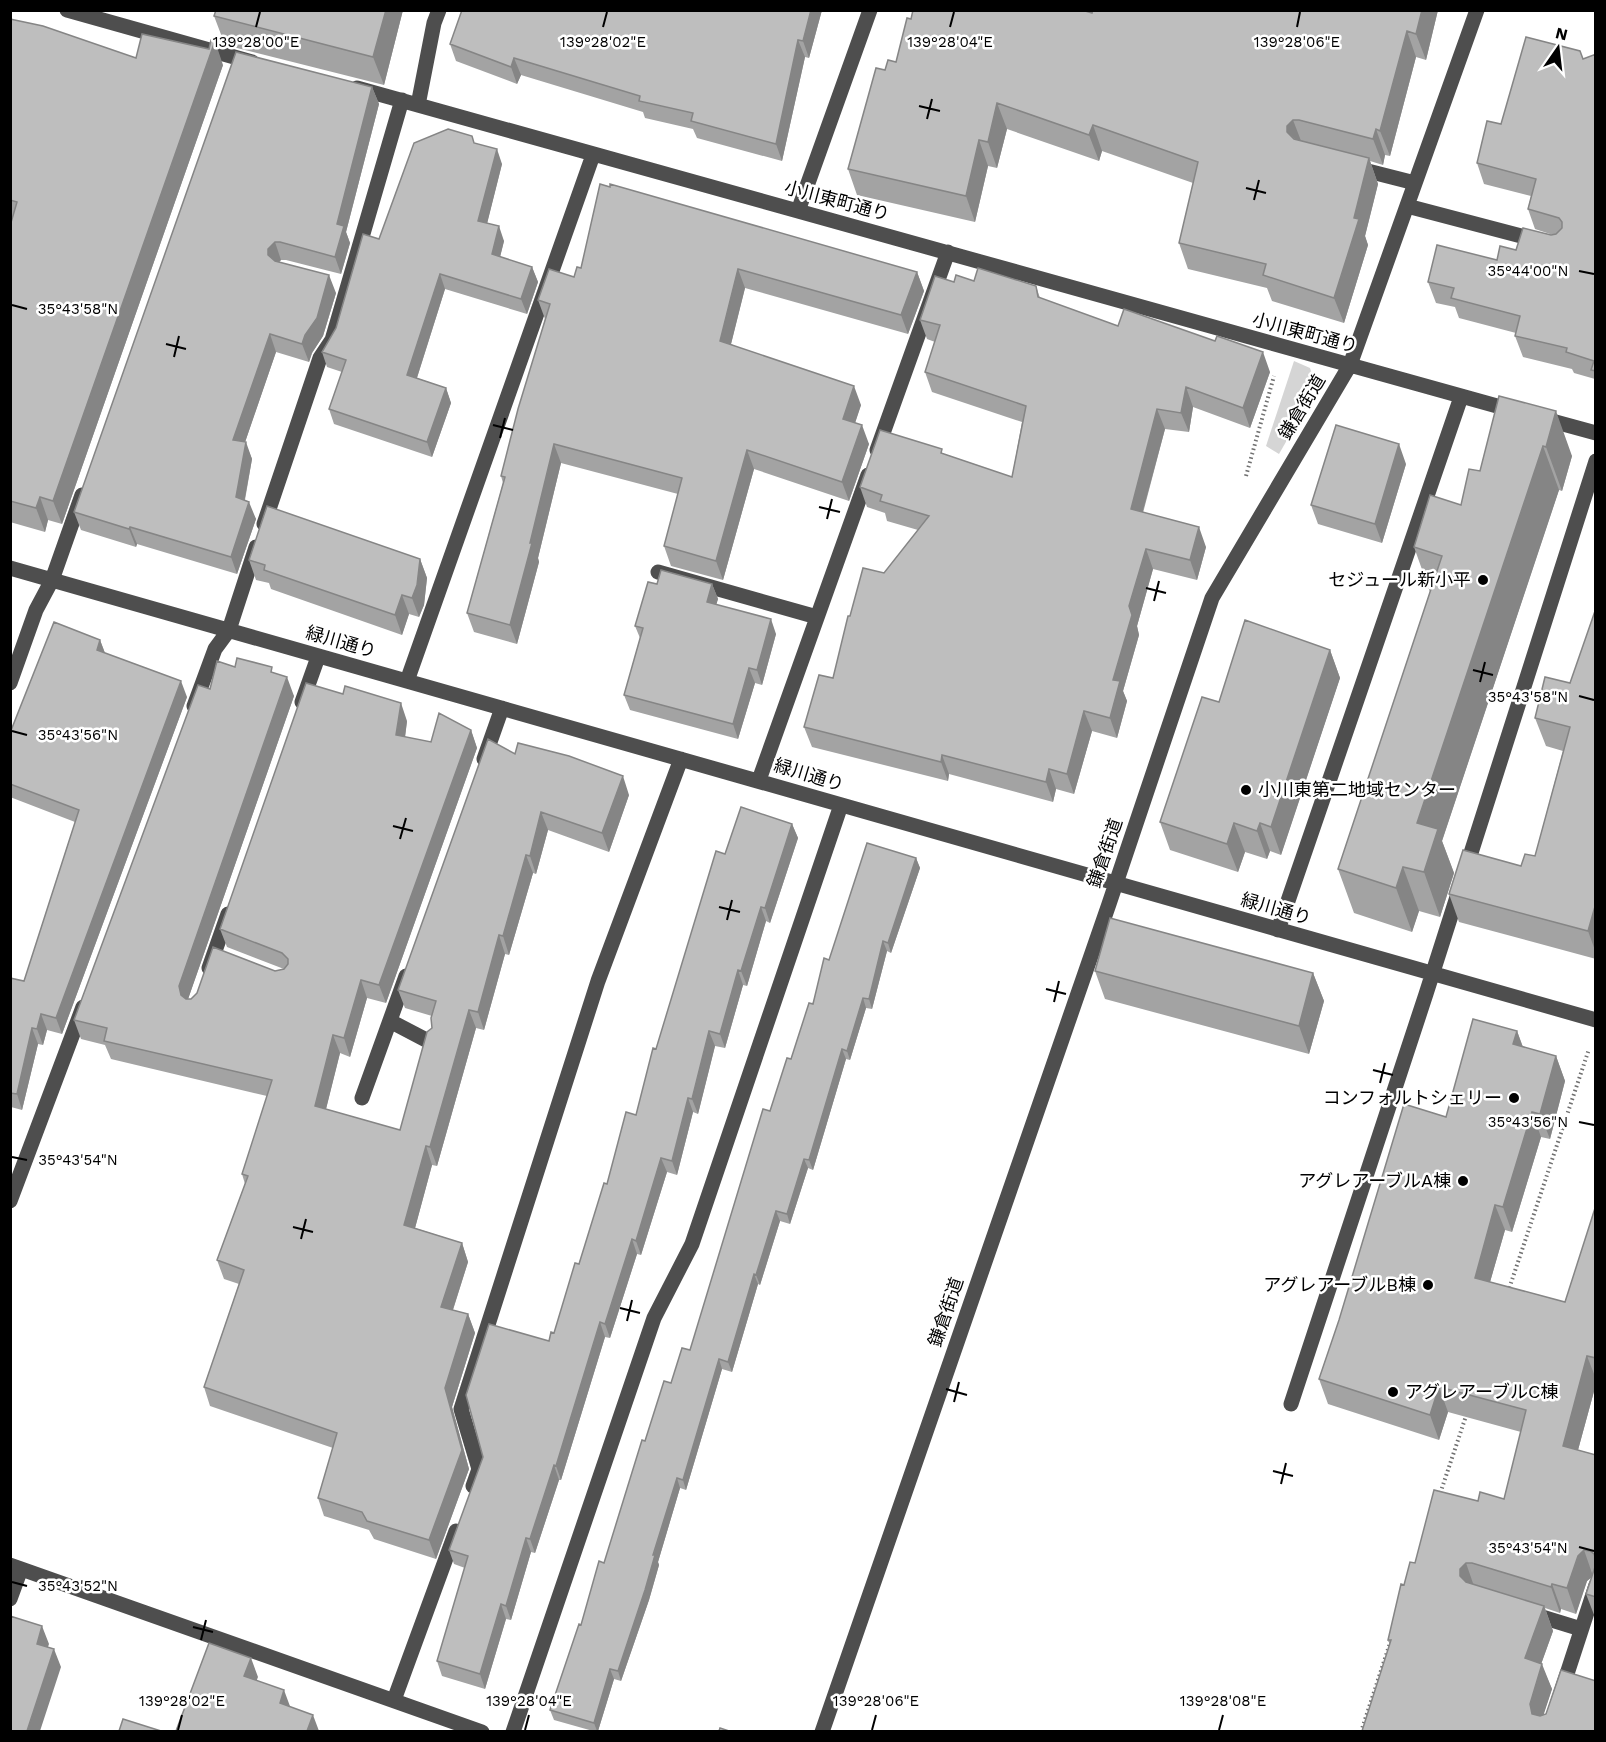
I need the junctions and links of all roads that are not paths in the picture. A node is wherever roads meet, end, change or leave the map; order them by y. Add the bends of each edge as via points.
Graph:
1 (67, 10) edge
2 (439, 10) edge
3 (870, 10) edge
4 (1477, 10) edge
5 (269, 66) edge
6 (347, 86) edge
7 (402, 100) junction
8 (418, 105) junction
9 (593, 155) junction
10 (1339, 164) edge
11 (1415, 183) junction
12 (1407, 207) junction
13 (798, 211) junction
14 (1549, 243) edge
15 (948, 252) junction
16 (1350, 365) junction
17 (1461, 397) junction
18 (1596, 433) edge
19 (1596, 461) edge
20 (87, 481) edge
21 (10, 568) edge
22 (658, 572) edge
23 (52, 580) junction
24 (817, 617) junction
25 (229, 630) junction
26 (318, 657) junction
27 (407, 681) junction
28 (10, 683) edge
29 (502, 708) junction
30 (191, 716) edge
31 (296, 720) edge
32 (681, 759) junction
33 (478, 773) edge
34 (759, 780) junction
35 (841, 805) junction
36 (1116, 882) junction
37 (234, 898) edge
38 (1278, 930) junction
39 (410, 965) edge
40 (1432, 975) junction
41 (203, 986) edge
42 (88, 992) edge
43 (1596, 1020) edge
44 (390, 1022) junction
45 (429, 1042) edge
46 (362, 1098) dead end
47 (10, 1201) edge
48 (1291, 1404) dead end
49 (16, 1567) edge
50 (1596, 1585) edge
51 (10, 1599) edge
52 (1519, 1610) edge
53 (1581, 1629) junction
54 (394, 1700) junction
55 (482, 1731) edge
56 (513, 1731) edge
57 (822, 1731) edge
58 (1548, 1731) edge

1 - 5 street via 234,63
2 - 8 street
3 - 13 street
4 - 11 street, 鎌倉街道
6 - 7 street, 小川東町通り
7 - 8 street, 小川東町通り
7 - 25 street via 342,284 332,340 320,358
8 - 9 street, 小川東町通り
9 - 13 street, 小川東町通り
9 - 27 street
10 - 11 street
11 - 12 street, 鎌倉街道
12 - 14 street
12 - 16 street, 鎌倉街道
13 - 15 street, 小川東町通り
15 - 16 street, 小川東町通り
15 - 24 street
16 - 17 street, 小川東町通り
16 - 36 street, 鎌倉街道 via 1212,598
17 - 18 street, 小川東町通り
17 - 38 street
19 - 40 street
20 - 23 street
21 - 23 street, 緑川通り
22 - 24 street
23 - 25 street, 緑川通り
23 - 28 street via 36,610
24 - 34 street
25 - 26 street, 緑川通り
25 - 30 street via 215,649
26 - 27 street, 緑川通り
26 - 31 street
27 - 29 street, 緑川通り
29 - 32 street, 緑川通り
29 - 33 street
32 - 34 street, 緑川通り
32 - 54 street via 598,981 461,1409 479,1469
34 - 35 street, 緑川通り
35 - 36 street, 緑川通り
35 - 56 street via 692,1244 654,1318
36 - 38 street, 緑川通り
36 - 57 street, 鎌倉街道
37 - 41 street via 219,955
38 - 40 street, 緑川通り
39 - 44 street
40 - 43 street, 緑川通り
40 - 48 street
42 - 47 street
44 - 45 street
44 - 46 street
49 - 51 street
49 - 54 street
50 - 53 street
52 - 53 street
53 - 58 street
54 - 55 street

